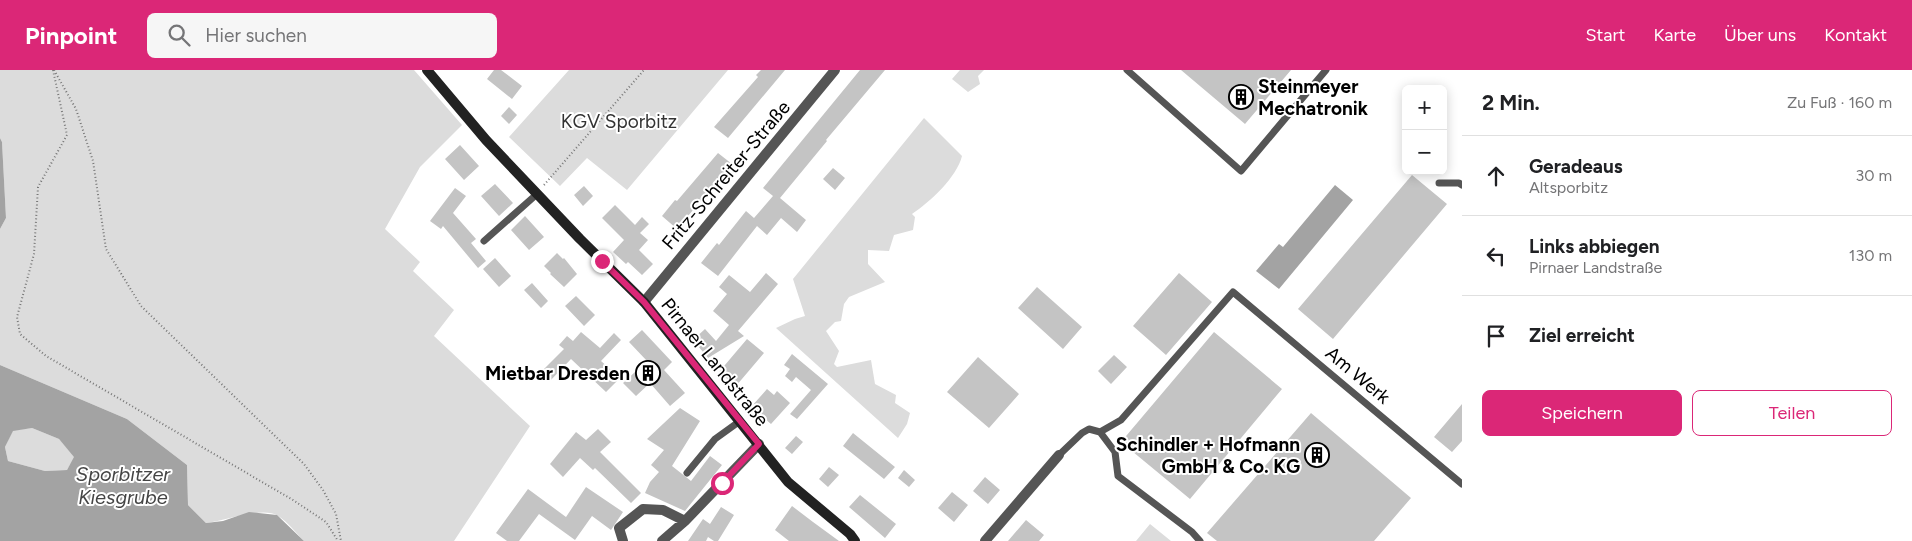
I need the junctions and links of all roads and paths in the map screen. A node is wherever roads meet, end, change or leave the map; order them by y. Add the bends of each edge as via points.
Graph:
1 (53, 70) edge
2 (427, 70) edge
3 (644, 70) edge
4 (835, 70) edge
5 (1127, 70) edge
6 (1326, 70) edge
7 (1439, 183) dead end
8 (1462, 185) edge
9 (537, 194) junction
10 (484, 241) dead end
11 (644, 302) junction
12 (740, 421) junction
13 (1100, 432) junction
14 (759, 444) junction
15 (1059, 455) joint
16 (687, 472) dead end
17 (1462, 484) edge
18 (684, 521) junction
19 (340, 541) edge
20 (623, 541) edge
21 (662, 541) edge
22 (855, 541) edge
23 (984, 541) edge
24 (1200, 541) edge

1 - 19 path via 76,109 93,161 106,249 141,306 304,464 336,514
1 - 19 path via 67,135 38,187 34,254 17,317 20,334 46,356 293,500 326,522
2 - 9 street, Pirnaer Landstraße
3 - 9 path
4 - 11 street, Fritz-Schreiter-Straße
5 - 6 lane via 1241,171
7 - 8 lane via 1459,182
9 - 10 lane
9 - 11 street, Pirnaer Landstraße
11 - 12 street, Pirnaer Landstraße
12 - 14 street, Pirnaer Landstraße
12 - 16 lane via 716,439
13 - 15 lane via 1089,429
13 - 17 lane, Am Werk via 1121,420 1232,292
13 - 24 lane via 1115,452 1118,476
14 - 18 street
14 - 22 street, Pirnaer Landstraße via 788,482
15 - 23 street
18 - 20 street via 663,510 643,509 620,528
18 - 21 street

